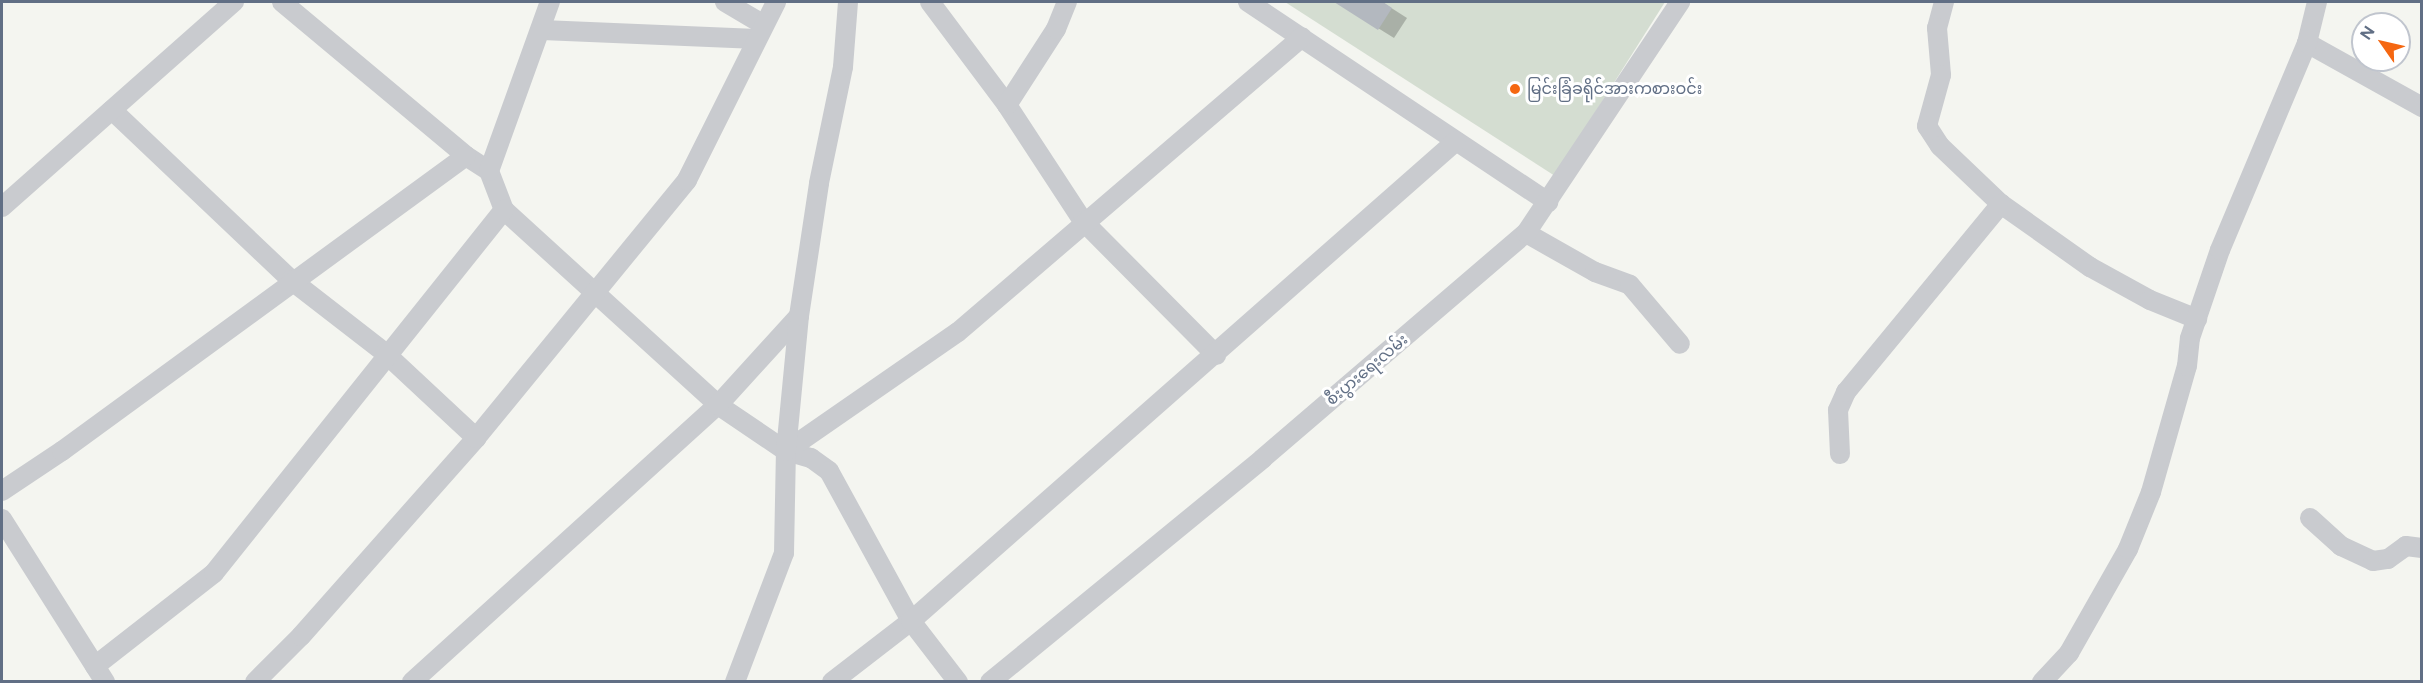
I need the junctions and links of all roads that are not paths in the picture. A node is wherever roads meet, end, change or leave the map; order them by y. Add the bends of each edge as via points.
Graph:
1 (282, 2) edge
2 (550, 2) edge
3 (725, 2) edge
4 (776, 2) edge
5 (848, 2) edge
6 (930, 2) edge
7 (1067, 2) edge
8 (1248, 2) edge
9 (1680, 2) edge
10 (1944, 2) edge
11 (2317, 2) edge
12 (224, 5) edge
13 (542, 30) junction
14 (760, 32) junction
15 (1302, 37) junction
16 (2307, 43) junction
17 (1007, 105) junction
18 (2421, 107) edge
19 (112, 110) junction
20 (1456, 141) junction
21 (466, 156) junction
22 (489, 171) junction
23 (1548, 202) junction
24 (2001, 204) junction
25 (2, 207) edge
26 (504, 210) junction
27 (1083, 221) junction
28 (1526, 234) junction
29 (291, 280) junction
30 (598, 292) junction
31 (799, 316) junction
32 (2197, 319) junction
33 (1680, 344) dead end
34 (385, 354) junction
35 (1216, 355) junction
36 (718, 405) junction
37 (476, 438) junction
38 (786, 452) junction
39 (1840, 454) dead end
40 (2, 491) edge
41 (2310, 518) dead end
42 (2, 519) edge
43 (2421, 548) edge
44 (910, 621) junction
45 (100, 674) edge
46 (255, 681) edge
47 (412, 681) edge
48 (735, 681) edge
49 (832, 681) edge
50 (958, 681) edge
51 (990, 681) edge
52 (2042, 681) edge

1 - 21 street
2 - 13 street
3 - 14 street
4 - 14 street
5 - 31 street via 843,67 819,183
6 - 17 street
7 - 17 street via 1056,29
8 - 15 street
9 - 23 street, စီးပွားရေးလမ်း
10 - 24 street via 1937,28 1941,75 1927,126 1940,146
11 - 16 street
12 - 19 street
13 - 14 street
13 - 22 street
14 - 30 street via 687,180
15 - 20 street
15 - 27 street
16 - 18 street
16 - 32 street via 2220,250
17 - 27 street
19 - 25 street
19 - 29 street
20 - 23 street
20 - 35 street
21 - 22 street
21 - 29 street
22 - 26 street
23 - 28 street, စီးပွားရေးလမ်း
24 - 32 street via 2090,267 2150,300
24 - 39 street via 1846,392 1838,410
26 - 30 street
26 - 34 street
27 - 35 street
27 - 38 street via 958,332
28 - 33 street via 1595,272 1630,285
28 - 51 street, စီးပွားရေးလမ်း via 1262,459
29 - 34 street
29 - 40 street via 62,451
30 - 36 street
30 - 37 street
31 - 36 street
31 - 38 street
32 - 52 street via 2151,492 2128,549 2069,653
34 - 37 street
34 - 45 street via 214,573
35 - 44 street
36 - 38 street
36 - 47 street
37 - 46 street via 301,636
38 - 44 street via 811,458 829,471
38 - 48 street via 784,553
41 - 43 street via 2342,546 2373,561 2388,559 2406,546
42 - 45 street
44 - 49 street
44 - 50 street

